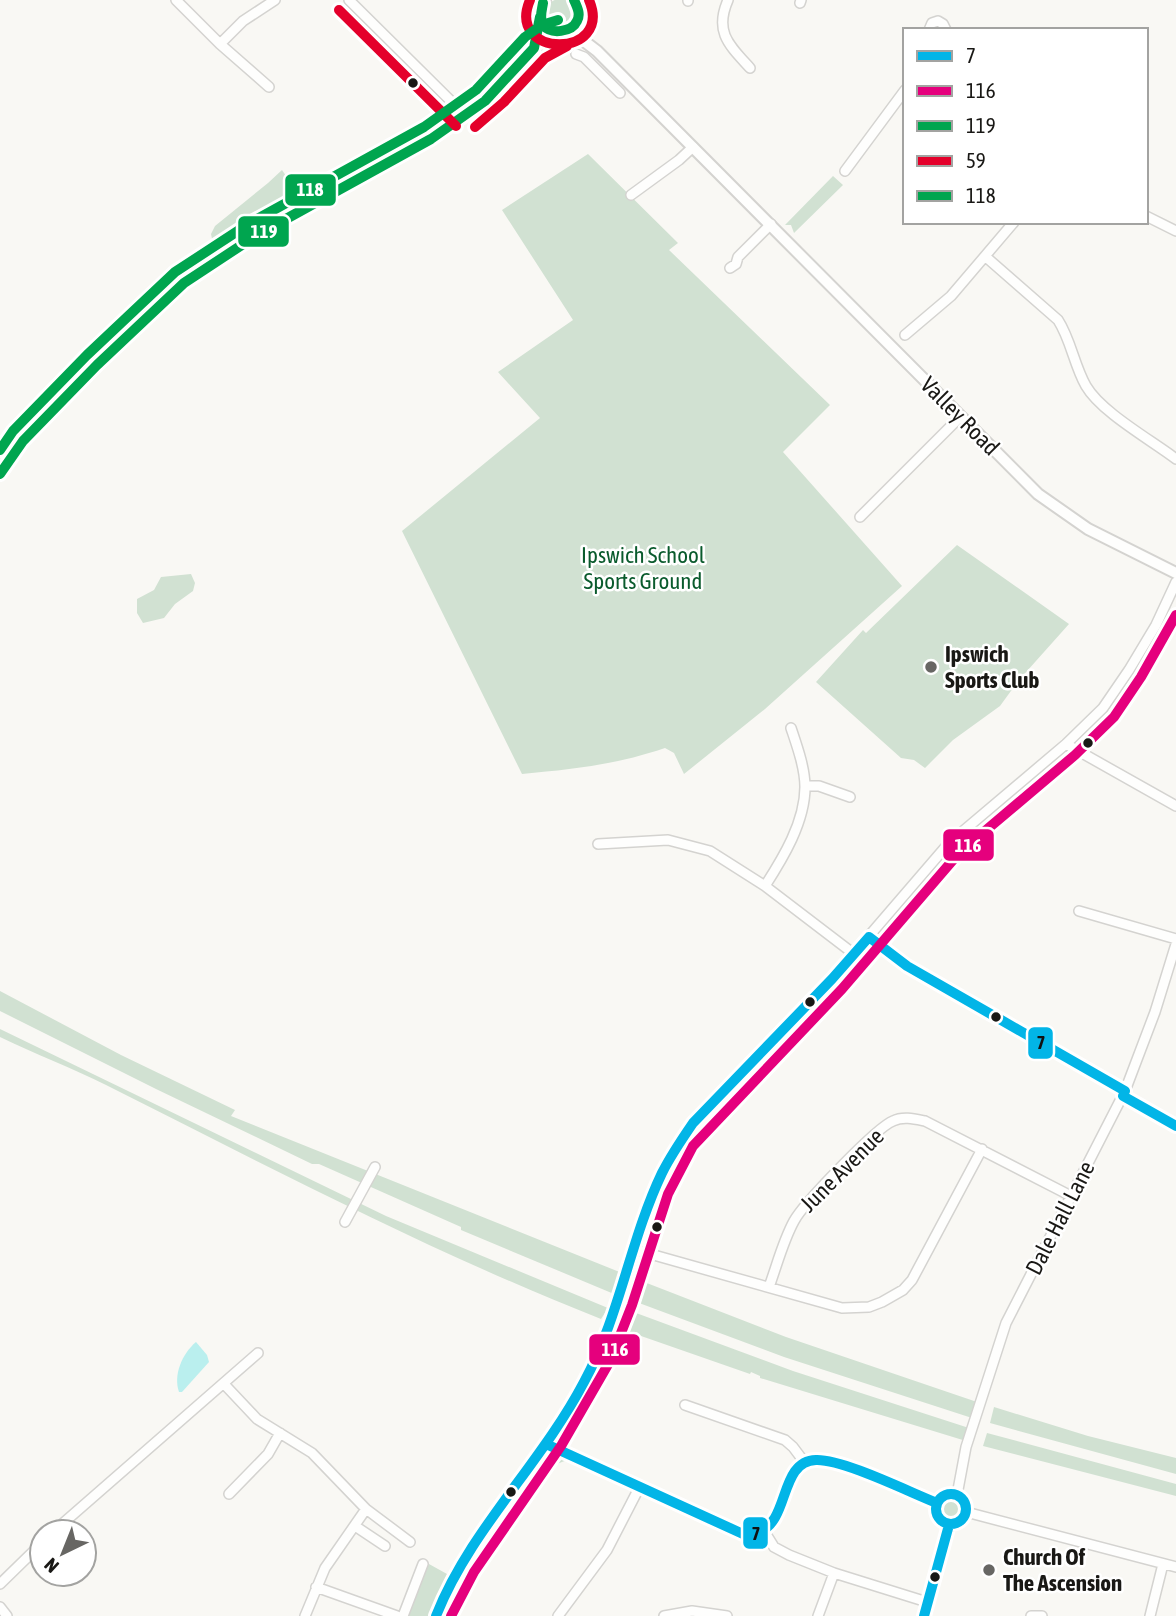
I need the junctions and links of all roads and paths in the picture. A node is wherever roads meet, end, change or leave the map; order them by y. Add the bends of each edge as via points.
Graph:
1 (176, 0) edge
2 (275, 0) edge
3 (349, 0) edge
4 (727, 0) edge
5 (578, 5) edge
6 (541, 7) edge
7 (929, 28) edge
8 (945, 28) edge
9 (563, 32) junction
10 (220, 44) junction
11 (534, 48) junction
12 (594, 48) junction
13 (576, 54) dead end
14 (587, 60) junction
15 (751, 68) dead end
16 (626, 80) junction
17 (269, 87) dead end
18 (903, 93) edge
19 (466, 116) junction
20 (693, 147) junction
21 (845, 171) dead end
22 (631, 195) dead end
23 (1148, 217) edge
24 (771, 224) junction
25 (1012, 224) edge
26 (1176, 231) edge
27 (986, 257) junction
28 (736, 268) dead end
29 (905, 335) dead end
30 (961, 416) junction
31 (1176, 458) edge
32 (0, 474) edge
33 (860, 517) dead end
34 (1176, 573) edge
35 (1176, 582) edge
36 (791, 729) dead end
37 (1066, 744) junction
38 (805, 786) junction
39 (850, 797) dead end
40 (1176, 806) edge
41 (598, 844) dead end
42 (765, 886) junction
43 (1079, 911) dead end
44 (869, 937) junction
45 (1176, 942) edge
46 (854, 954) junction
47 (1124, 1093) junction
48 (1176, 1126) edge
49 (982, 1149) junction
50 (375, 1167) dead end
51 (1071, 1196) junction
52 (345, 1222) dead end
53 (636, 1250) junction
54 (769, 1287) junction
55 (258, 1353) dead end
56 (224, 1384) junction
57 (685, 1405) dead end
58 (280, 1433) junction
59 (546, 1444) junction
60 (805, 1463) junction
61 (639, 1488) junction
62 (229, 1494) dead end
63 (957, 1495) junction
64 (937, 1503) junction
65 (366, 1508) junction
66 (966, 1512) junction
67 (68, 1518) edge
68 (355, 1525) junction
69 (949, 1525) junction
70 (764, 1531) junction
71 (410, 1542) dead end
72 (385, 1546) dead end
73 (28, 1557) edge
74 (423, 1564) dead end
75 (1163, 1564) junction
76 (1176, 1567) edge
77 (834, 1573) junction
78 (0, 1584) edge
79 (316, 1587) junction
80 (927, 1602) junction
81 (0, 1607) edge
82 (7, 1616) edge
83 (305, 1616) edge
84 (400, 1616) edge
85 (436, 1616) edge
86 (558, 1616) edge
87 (664, 1616) edge
88 (727, 1616) edge
89 (818, 1616) edge
90 (924, 1616) edge
91 (1031, 1616) edge
92 (1042, 1616) edge
93 (1150, 1616) edge

1 - 10 street
2 - 10 street via 243,21
3 - 19 street
4 - 15 street via 722,17 725,38
5 - 9 main road via 575,25
5 - 12 main road, Valley Road
6 - 9 main road, Valley Road via 546,27
6 - 11 main road
7 - 8 street via 938,22
9 - 11 main road
9 - 12 main road, Valley Road
10 - 17 street
11 - 19 main road
12 - 14 street
12 - 16 main road, Valley Road
13 - 14 street
14 - 16 street via 618,91
16 - 20 main road, Valley Road
18 - 21 street
19 - 32 main road via 393,162 257,235 184,283 23,441
20 - 22 street
20 - 24 main road, Valley Road
23 - 26 street
24 - 28 street via 738,257
24 - 30 main road, Valley Road
25 - 27 street
27 - 29 street via 951,296
27 - 31 street via 1058,320 1079,373 1096,400
30 - 33 street
30 - 34 main road, Valley Road via 1059,510
35 - 37 street via 1119,686
36 - 38 street
37 - 40 street
37 - 44 street via 950,843
38 - 39 street
38 - 42 street via 787,854
41 - 42 street via 680,843 710,851
42 - 46 street
43 - 45 street
44 - 46 street
44 - 47 street via 907,966
45 - 47 street, Dale Hall Lane
46 - 53 street via 682,1137 661,1173
47 - 48 street
47 - 51 street, Dale Hall Lane
49 - 51 street, June Avenue
49 - 54 street via 912,1280 893,1297 869,1307 842,1308
49 - 54 street, June Avenue via 925,1121 904,1118 884,1125 798,1214
50 - 52 street
51 - 63 street, Dale Hall Lane via 1006,1323 966,1447
53 - 54 street
53 - 59 street via 586,1379
55 - 56 street
56 - 58 street via 257,1419
56 - 67 street
57 - 60 street via 785,1440
58 - 62 street via 268,1454
58 - 65 street via 312,1453
59 - 61 street
59 - 85 street via 467,1553
60 - 64 street via 832,1461
60 - 70 street via 792,1475 776,1516
61 - 70 street via 737,1532 753,1535
61 - 86 street via 607,1550
63 - 64 street via 943,1496
63 - 66 street
64 - 69 street via 937,1517
65 - 68 street
65 - 71 street
66 - 69 street via 962,1520
66 - 75 street
68 - 72 street
68 - 79 street
69 - 80 street
70 - 77 street via 780,1551
73 - 78 street
74 - 84 street
75 - 76 street
75 - 93 street
77 - 80 street
77 - 89 street
79 - 83 street
79 - 84 street
80 - 90 street
81 - 82 street
87 - 88 street via 692,1611
91 - 92 street

